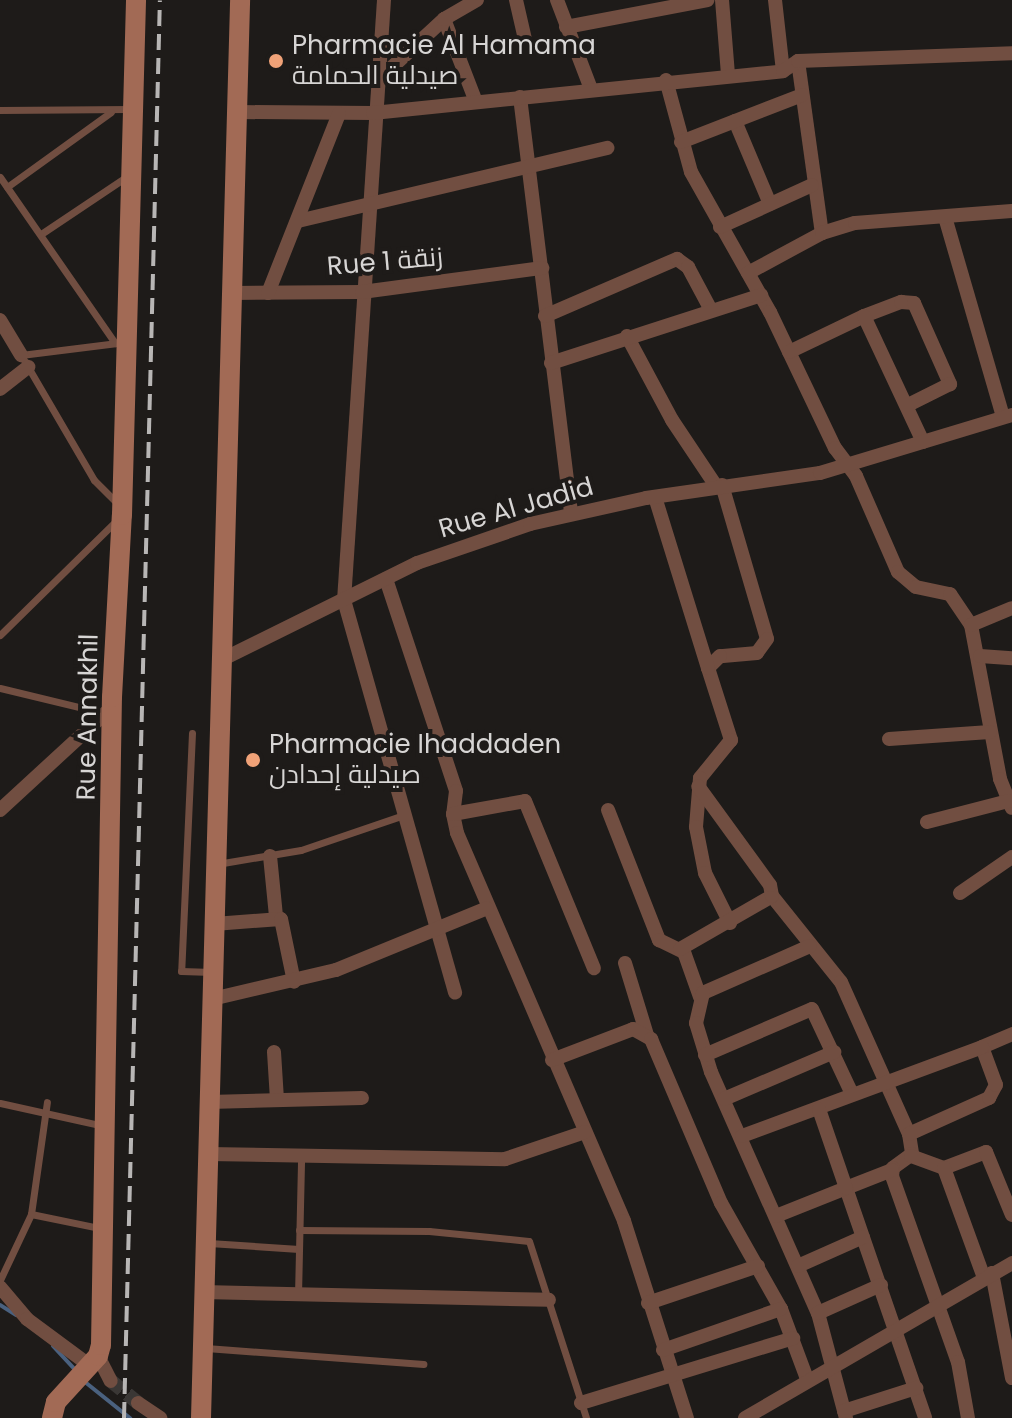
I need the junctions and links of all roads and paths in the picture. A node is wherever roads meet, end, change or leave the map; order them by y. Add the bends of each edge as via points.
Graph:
1 (136, 0) edge
2 (240, 0) edge
3 (384, 0) edge
4 (477, 0) edge
5 (516, 0) edge
6 (557, 0) edge
7 (707, 0) edge
8 (722, 0) edge
9 (775, 0) edge
10 (664, 4) edge
11 (444, 19) junction
12 (566, 27) junction
13 (527, 48) dead end
14 (1012, 53) edge
15 (798, 61) junction
16 (783, 71) junction
17 (728, 75) junction
18 (666, 80) junction
19 (376, 82) junction
20 (591, 89) junction
21 (802, 95) junction
22 (520, 97) junction
23 (476, 102) junction
24 (0, 110) edge
25 (122, 110) junction
26 (238, 112) junction
27 (373, 113) junction
28 (339, 114) junction
29 (735, 121) junction
30 (681, 142) junction
31 (607, 148) dead end
32 (530, 166) junction
33 (130, 175) junction
34 (0, 177) edge
35 (812, 185) junction
36 (7, 187) junction
37 (368, 201) junction
38 (770, 204) junction
39 (1012, 211) edge
40 (945, 217) junction
41 (298, 221) junction
42 (720, 227) junction
43 (822, 233) junction
44 (41, 234) junction
45 (542, 268) junction
46 (748, 273) junction
47 (362, 292) junction
48 (231, 293) junction
49 (268, 293) junction
50 (761, 295) junction
51 (711, 310) junction
52 (545, 316) junction
53 (864, 316) junction
54 (0, 320) edge
55 (627, 336) junction
56 (121, 342) junction
57 (789, 352) junction
58 (25, 361) junction
59 (551, 363) junction
60 (0, 389) edge
61 (908, 405) junction
62 (1008, 416) edge
63 (923, 442) junction
64 (846, 464) junction
65 (719, 486) junction
66 (655, 497) junction
67 (122, 511) junction
68 (571, 514) junction
69 (386, 579) junction
70 (344, 600) junction
71 (1012, 608) edge
72 (971, 625) junction
73 (0, 635) edge
74 (980, 656) junction
75 (1012, 658) edge
76 (219, 661) junction
77 (708, 668) junction
78 (0, 688) edge
79 (107, 710) junction
80 (990, 732) junction
81 (192, 733) dead end
82 (889, 739) dead end
83 (1006, 776) edge
84 (698, 786) junction
85 (1010, 804) edge
86 (0, 810) edge
87 (608, 810) dead end
88 (453, 814) junction
89 (404, 815) junction
90 (927, 822) dead end
91 (270, 856) junction
92 (1012, 857) edge
93 (215, 865) junction
94 (960, 893) dead end
95 (772, 896) junction
96 (487, 908) junction
97 (276, 916) junction
98 (730, 923) junction
99 (214, 924) junction
100 (435, 930) junction
101 (810, 946) junction
102 (680, 949) junction
103 (625, 963) dead end
104 (594, 968) dead end
105 (212, 972) junction
106 (294, 982) junction
107 (455, 993) dead end
108 (700, 997) junction
109 (212, 999) junction
110 (1012, 1034) edge
111 (647, 1035) junction
112 (982, 1047) junction
113 (274, 1052) dead end
114 (834, 1052) junction
115 (705, 1055) junction
116 (552, 1060) junction
117 (887, 1084) junction
118 (852, 1094) junction
119 (362, 1098) dead end
120 (724, 1099) junction
121 (277, 1100) junction
122 (47, 1102) dead end
123 (209, 1102) junction
124 (0, 1103) edge
125 (819, 1109) junction
126 (46, 1117) junction
127 (106, 1127) junction
128 (585, 1132) junction
129 (909, 1134) junction
130 (742, 1136) junction
131 (208, 1154) junction
132 (911, 1156) junction
133 (301, 1158) junction
134 (944, 1168) junction
135 (892, 1170) junction
136 (846, 1188) junction
137 (31, 1214) junction
138 (1012, 1215) edge
139 (776, 1216) junction
140 (103, 1229) junction
141 (299, 1230) junction
142 (863, 1237) junction
143 (205, 1243) junction
144 (299, 1249) junction
145 (1012, 1263) edge
146 (758, 1266) junction
147 (798, 1266) junction
148 (988, 1276) junction
149 (0, 1280) edge
150 (881, 1285) junction
151 (0, 1287) edge
152 (203, 1292) junction
153 (298, 1296) junction
154 (549, 1300) junction
155 (939, 1302) junction
156 (648, 1303) junction
157 (781, 1309) junction
158 (818, 1313) junction
159 (897, 1327) junction
160 (793, 1338) junction
161 (202, 1348) junction
162 (663, 1350) junction
163 (423, 1364) dead end
164 (833, 1364) junction
165 (90, 1365) junction
166 (672, 1375) junction
167 (1012, 1378) edge
168 (807, 1379) junction
169 (111, 1381) tunnel mouth
170 (916, 1388) junction
171 (138, 1403) tunnel mouth
172 (583, 1411) edge
173 (845, 1415) edge
174 (52, 1417) edge
175 (160, 1418) edge
176 (201, 1418) edge
177 (687, 1418) edge
178 (745, 1418) edge
179 (925, 1418) edge
180 (968, 1418) edge

1 - 25 main road, Rue Annakhil
2 - 26 main road
3 - 19 street
4 - 11 street
5 - 13 street
6 - 12 street
7 - 10 street
8 - 17 street
9 - 16 street
10 - 12 street
11 - 19 street
11 - 23 street
12 - 20 street
14 - 15 street
15 - 16 street
15 - 21 street
16 - 17 street
17 - 18 street
18 - 20 street
18 - 30 street
19 - 27 street
20 - 22 street
21 - 29 street
21 - 35 street
22 - 23 street
22 - 32 street
23 - 27 street
24 - 25 lane
25 - 33 main road, Rue Annakhil
25 - 36 lane
26 - 28 street
26 - 48 main road
27 - 28 street
27 - 37 street
28 - 41 street
29 - 30 street
29 - 38 street
30 - 42 street
31 - 32 street
32 - 37 street
32 - 45 street
33 - 44 lane
33 - 56 main road, Rue Annakhil
34 - 36 lane
35 - 38 street
35 - 43 street
36 - 44 lane
37 - 41 street
37 - 47 street
38 - 42 street
39 - 40 street
40 - 43 street via 855,223
40 - 62 street
41 - 49 street
42 - 46 street
43 - 46 street
44 - 56 lane
45 - 47 street, Rue 1 زنقة
45 - 52 street
46 - 50 street
47 - 49 street, Rue 1 زنقة
47 - 70 street
48 - 49 street, Rue 1 زنقة
48 - 76 main road
50 - 51 street
50 - 57 street
51 - 52 street via 688,267 677,259
51 - 55 street
52 - 59 street
53 - 57 street
53 - 61 street
53 - 61 street via 901,302 914,303 950,384
54 - 58 street
55 - 59 street
55 - 65 street via 666,410
56 - 58 lane
56 - 67 main road, Rue Annakhil
57 - 64 street
58 - 60 street
58 - 67 lane via 100,489
59 - 68 street
61 - 63 street
62 - 63 street, Rue Al Jadid
63 - 64 street, Rue Al Jadid
64 - 65 street, Rue Al Jadid via 803,476
64 - 72 street via 901,577 916,587 950,594
65 - 66 street, Rue Al Jadid
65 - 77 street via 767,639 757,653 720,656
66 - 68 street, Rue Al Jadid
66 - 77 street
67 - 73 lane
67 - 79 main road, Rue Annakhil
68 - 69 street, Rue Al Jadid via 472,542
69 - 70 street, Rue Al Jadid
69 - 88 street via 456,791
70 - 76 street, Rue Al Jadid
70 - 89 street
71 - 72 street
72 - 74 street
74 - 75 street
74 - 80 street
76 - 93 main road
77 - 84 street via 731,740
78 - 79 lane
79 - 86 street
79 - 127 main road, Rue Annakhil
80 - 82 street
80 - 83 street
81 - 105 lane via 181,971
83 - 85 street
84 - 95 street via 770,885
84 - 98 street via 699,852
85 - 90 street
87 - 102 street via 659,940
88 - 96 street
88 - 104 street via 525,801
89 - 91 lane
89 - 100 street
91 - 93 lane
91 - 97 street
92 - 94 street
93 - 99 main road
95 - 98 street
95 - 101 street
96 - 100 street
96 - 116 street
97 - 99 street
97 - 106 street via 284,923
98 - 102 street
99 - 105 main road
100 - 106 street
100 - 107 street
101 - 108 street via 735,975
101 - 117 street via 841,982
102 - 108 street
103 - 111 street
105 - 109 main road
106 - 109 street
108 - 115 street via 696,1023
109 - 123 main road
110 - 112 street
111 - 116 street via 633,1029
111 - 146 street via 721,1203
112 - 117 street
112 - 129 street via 994,1077 994,1093
113 - 121 street
114 - 115 street via 812,1009
114 - 118 street
114 - 120 street
115 - 120 street
116 - 128 street
117 - 118 street
117 - 129 street
118 - 125 street
119 - 121 street
120 - 130 street
121 - 123 street
122 - 126 lane
123 - 131 main road
124 - 126 lane
125 - 130 street
125 - 136 street
126 - 127 lane
126 - 137 lane
127 - 140 main road, Rue Annakhil
128 - 133 street via 505,1159
128 - 156 street via 624,1221
129 - 132 street
130 - 139 street
131 - 133 street
131 - 143 main road
132 - 134 street
132 - 135 street
133 - 141 lane
134 - 138 street via 986,1152
134 - 148 street
135 - 136 street
135 - 155 street
136 - 139 street
136 - 142 street
137 - 140 lane
137 - 149 lane
139 - 147 street
140 - 165 main road, Rue Annakhil
141 - 144 lane
141 - 154 lane via 515,1236 534,1248
142 - 147 street
142 - 150 street
143 - 144 lane
143 - 152 main road
144 - 153 lane
145 - 148 street
146 - 156 street
146 - 157 street
147 - 158 street
148 - 155 street
148 - 167 street
150 - 158 street
150 - 159 street
151 - 165 street via 27,1319
152 - 153 street
152 - 161 main road
153 - 154 street
154 - 172 lane
155 - 159 street
155 - 180 street
156 - 162 street
157 - 160 street
157 - 162 street
158 - 164 street
159 - 164 street
159 - 170 street
160 - 166 street
160 - 168 street
161 - 163 lane
161 - 176 main road
162 - 166 street
164 - 168 street
164 - 173 street
165 - 169 street
165 - 174 main road
166 - 172 street
166 - 177 street
168 - 178 street
170 - 173 street
170 - 179 street
171 - 175 street

